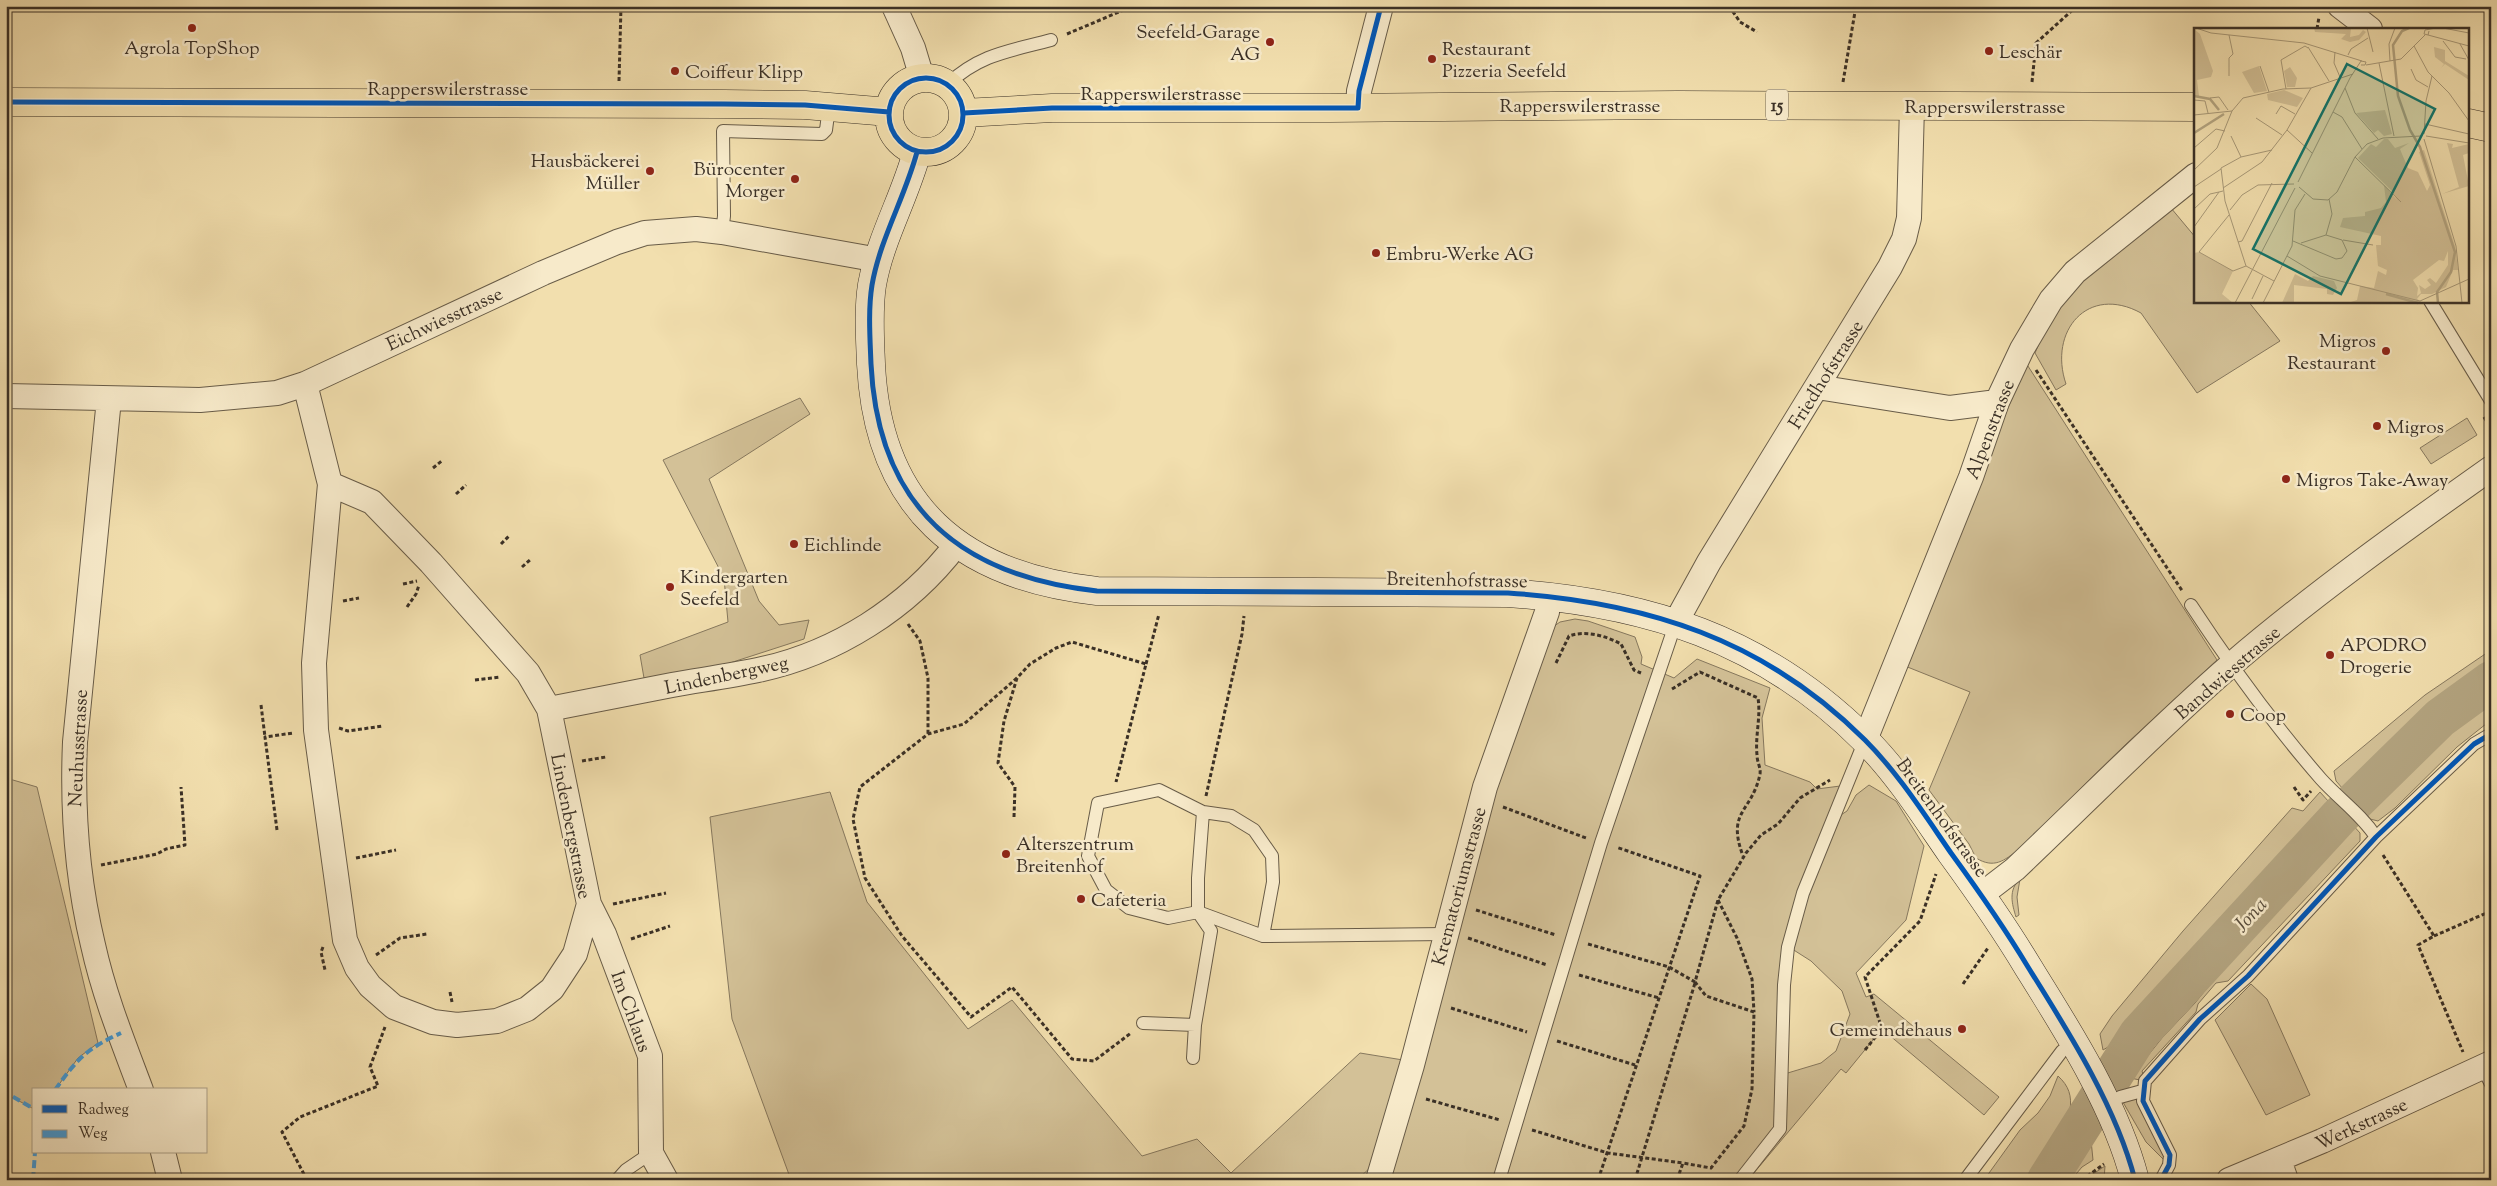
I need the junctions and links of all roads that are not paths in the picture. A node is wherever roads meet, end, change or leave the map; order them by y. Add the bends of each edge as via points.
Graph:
1 (894, 6) edge
2 (1381, 6) edge
3 (2340, 6) edge
4 (2369, 28) edge
5 (1051, 40) road end
6 (935, 81) junction
7 (6, 102) edge
8 (1912, 106) junction
9 (2194, 107) edge
10 (1358, 108) junction
11 (889, 112) junction
12 (964, 114) junction
13 (724, 117) junction
14 (2470, 123) edge
15 (2491, 128) edge
16 (917, 152) junction
17 (2194, 177) edge
18 (722, 232) junction
19 (879, 260) junction
20 (2431, 302) edge
21 (304, 384) junction
22 (1817, 387) junction
23 (6, 396) edge
24 (109, 399) junction
25 (2491, 400) edge
26 (1998, 402) junction
27 (2491, 468) edge
28 (330, 484) junction
29 (956, 544) junction
30 (1548, 596) junction
31 (2192, 606) road end
32 (1676, 622) junction
33 (2231, 666) junction
34 (549, 709) junction
35 (2491, 734) edge
36 (1865, 740) junction
37 (1203, 812) junction
38 (2376, 837) junction
39 (1981, 895) junction
40 (589, 904) junction
41 (1198, 912) junction
42 (1445, 934) junction
43 (1263, 936) junction
44 (1143, 1023) road end
45 (1195, 1025) junction
46 (2072, 1054) junction
47 (1193, 1058) dead end
48 (2482, 1068) edge
49 (140, 1088) edge
50 (2142, 1091) junction
51 (2115, 1105) junction
52 (651, 1153) junction
53 (164, 1154) edge
54 (2283, 1170) edge
55 (170, 1180) edge
56 (617, 1180) edge
57 (666, 1180) edge
58 (1378, 1180) edge
59 (1499, 1180) edge
60 (1740, 1180) edge
61 (1965, 1180) edge
62 (2135, 1180) edge
63 (2161, 1180) edge
64 (2229, 1180) edge

1 - 6 street via 914,48
2 - 10 street via 1359,91
3 - 4 street
5 - 6 lane via 985,58
6 - 11 main road via 912,80 900,89 891,102
6 - 12 main road via 959,97
7 - 13 main road, Rapperswilerstrasse
8 - 9 main road, Rapperswilerstrasse / 15
8 - 10 main road, Rapperswilerstrasse / 15
8 - 22 street, Friedhofstrasse via 1909,218 1904,239
10 - 12 main road, Rapperswilerstrasse / 15 via 1052,108
11 - 13 main road, Rapperswilerstrasse via 829,107
11 - 16 main road via 894,134 903,145
12 - 16 main road via 961,129 947,147
13 - 18 lane
14 - 15 main road
16 - 19 street, Breitenhofstrasse
17 - 26 street, Alpenstrasse via 2075,272 2051,300 2022,349
18 - 19 street, Eichwiesstrasse
18 - 21 street, Eichwiesstrasse via 696,229 645,233 617,242
19 - 29 street, Breitenhofstrasse via 872,285 870,340 874,399 880,423 907,491 923,513
20 - 25 lane
21 - 24 street, Eichwiesstrasse via 277,393 200,400
21 - 28 street, Lindenbergstrasse
22 - 26 street via 1950,408
22 - 32 street, Friedhofstrasse via 1709,562
23 - 24 street, Eichwiesstrasse
24 - 49 street, Neuhusstrasse via 74,742 72,796 78,869 93,946 109,1002
26 - 36 street, Alpenstrasse
27 - 33 street, Bandwiesstrasse via 2379,547
28 - 34 street, Lindenbergstrasse via 372,502 528,673
28 - 40 street, Lindenbergstrasse via 314,663 316,730 345,940 357,968 370,986 394,1007 433,1022 457,1025 497,1021 527,1009 552,988 575,954
29 - 30 street, Breitenhofstrasse via 996,568 1020,577 1044,584 1097,591
29 - 34 street, Lindenbergweg via 934,570 895,606 854,633 802,657 759,670
30 - 32 street, Breitenhofstrasse via 1622,608
30 - 42 street, Krematoriumstrasse via 1547,612 1485,787
31 - 33 lane
32 - 36 street, Breitenhofstrasse via 1722,640 1776,670
32 - 59 lane via 1601,843
33 - 38 lane via 2329,787 2368,824
33 - 39 street, Bandwiesstrasse via 2015,869
34 - 40 street, Lindenbergstrasse
35 - 38 lane via 2474,744
36 - 39 street, Breitenhofstrasse via 1902,783
36 - 60 lane via 1803,893 1788,947 1780,1129
37 - 41 lane
37 - 41 lane via 1159,790 1098,803 1088,856 1106,890 1129,908 1168,918
37 - 43 lane via 1231,816 1254,830 1272,856 1273,882
38 - 50 lane via 2248,976 2200,1019 2156,1066
39 - 46 street, Breitenhofstrasse via 2008,934
40 - 52 street, Im Chlaus via 609,946 650,1056
41 - 43 lane
41 - 45 lane via 1211,930
42 - 43 lane
42 - 58 street, Krematoriumstrasse via 1412,1065
44 - 45 lane
45 - 47 lane
46 - 51 street, Breitenhofstrasse
46 - 61 lane
48 - 54 street, Werkstrasse
50 - 51 lane
50 - 63 lane via 2142,1102 2170,1155
51 - 62 street, Breitenhofstrasse via 2122,1141
52 - 56 lane
52 - 57 street, Im Chlaus
53 - 55 street
54 - 64 street, Werkstrasse

